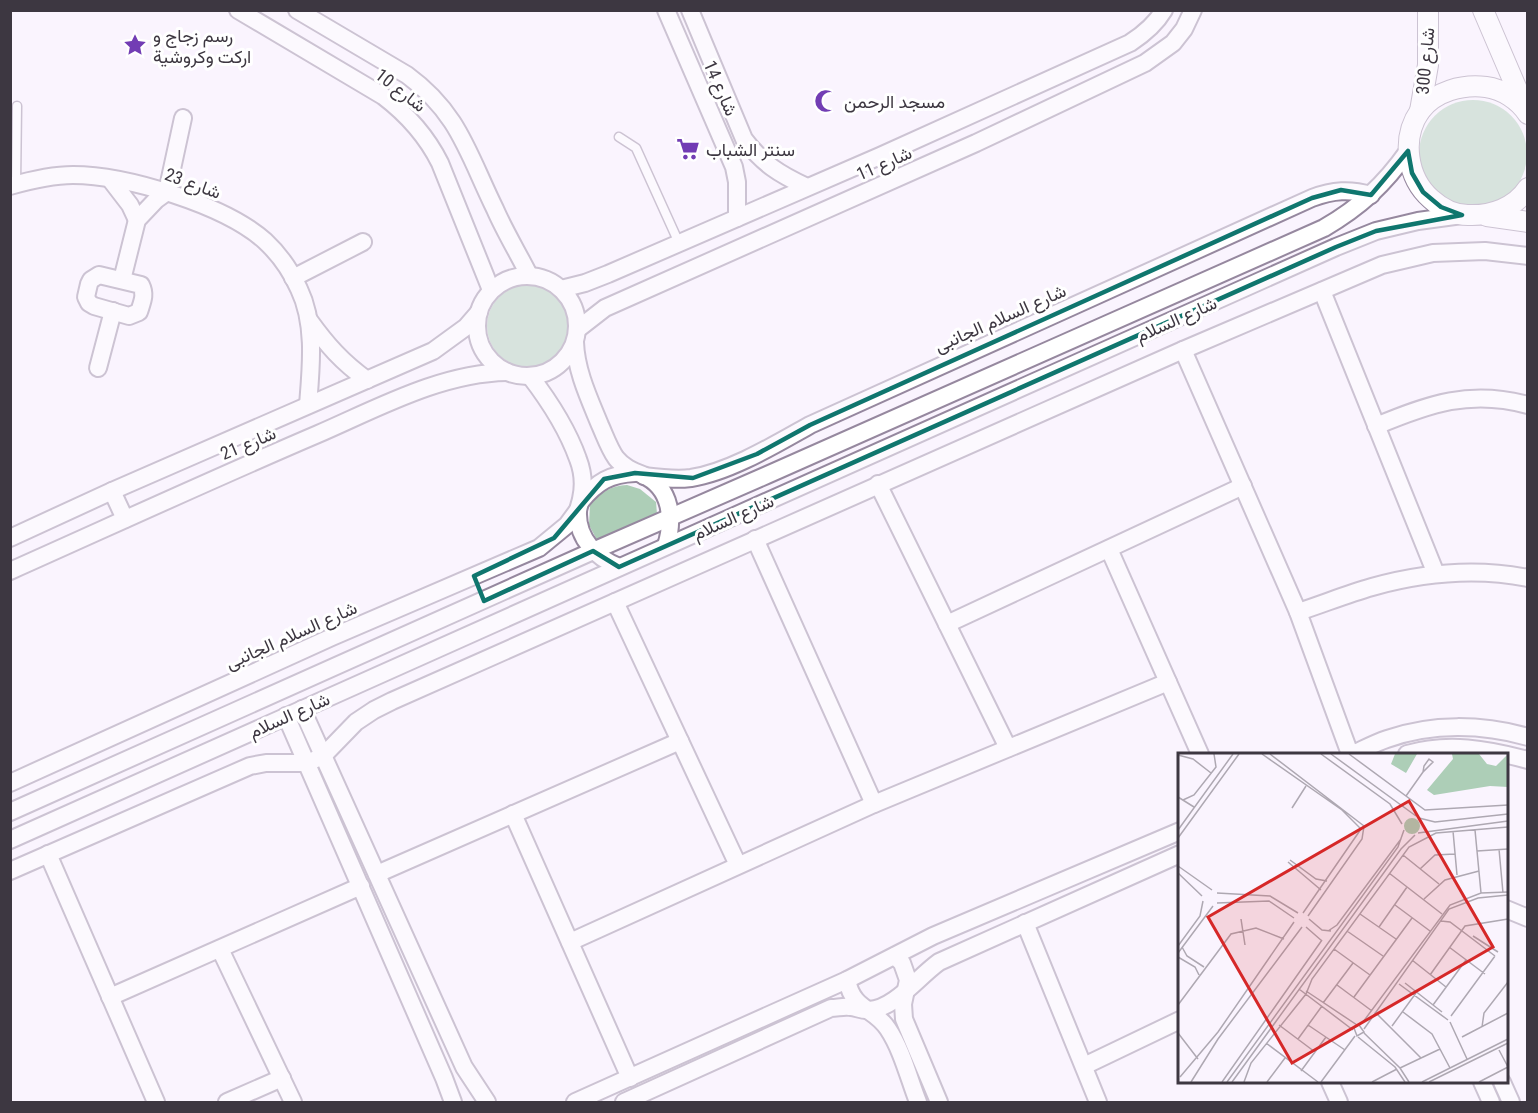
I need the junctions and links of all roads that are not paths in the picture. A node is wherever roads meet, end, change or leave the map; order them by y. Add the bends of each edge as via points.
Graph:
1 (238, 10) edge
2 (297, 10) edge
3 (666, 10) edge
4 (690, 10) edge
5 (1164, 10) edge
6 (1428, 10) edge
7 (1484, 10) edge
8 (1192, 12) edge
9 (17, 106) dead end
10 (1420, 111) junction
11 (1527, 112) edge
12 (183, 118) dead end
13 (619, 137) dead end
14 (1408, 151) junction
15 (879, 156) junction
16 (110, 179) junction
17 (890, 181) junction
18 (13, 185) edge
19 (807, 187) junction
20 (1527, 188) edge
21 (167, 192) junction
22 (1371, 195) junction
23 (1462, 215) junction
24 (1484, 216) junction
25 (737, 218) junction
26 (137, 220) junction
27 (1527, 222) edge
28 (363, 242) dead end
29 (679, 243) junction
30 (1527, 256) edge
31 (529, 275) junction
32 (293, 278) junction
33 (122, 280) junction
34 (561, 289) junction
35 (491, 290) junction
36 (1322, 291) junction
37 (113, 311) junction
38 (479, 312) junction
39 (309, 320) junction
40 (576, 335) junction
41 (1184, 350) junction
42 (98, 368) dead end
43 (507, 372) junction
44 (530, 376) junction
45 (367, 380) junction
46 (308, 405) junction
47 (1527, 405) edge
48 (1376, 426) junction
49 (757, 454) junction
50 (640, 474) junction
51 (767, 475) junction
52 (878, 484) junction
53 (1243, 486) junction
54 (112, 491) junction
55 (580, 506) junction
56 (671, 517) junction
57 (125, 519) junction
58 (10, 538) edge
59 (755, 539) junction
60 (666, 546) junction
61 (1109, 549) junction
62 (592, 551) junction
63 (619, 567) junction
64 (10, 571) edge
65 (1436, 574) junction
66 (474, 576) junction
67 (1527, 578) edge
68 (484, 601) junction
69 (615, 602) junction
70 (1298, 612) junction
71 (947, 624) junction
72 (1168, 682) junction
73 (302, 709) junction
74 (286, 716) junction
75 (1527, 737) edge
76 (680, 741) junction
77 (1008, 748) junction
78 (1200, 753) edge
79 (1352, 753) edge
80 (1354, 753) edge
81 (1412, 753) edge
82 (1500, 753) edge
83 (1508, 755) edge
84 (323, 756) junction
85 (1527, 760) edge
86 (307, 763) junction
87 (10, 783) edge
88 (874, 804) junction
89 (10, 812) edge
90 (513, 814) junction
91 (1178, 831) edge
92 (10, 840) edge
93 (1178, 854) edge
94 (48, 855) junction
95 (738, 865) junction
96 (10, 871) edge
97 (377, 874) junction
98 (360, 886) junction
99 (1508, 910) edge
100 (1527, 918) edge
101 (1025, 923) junction
102 (570, 942) junction
103 (220, 949) junction
104 (895, 956) junction
105 (847, 980) junction
106 (907, 989) junction
107 (111, 998) junction
108 (867, 1011) junction
109 (1178, 1020) edge
110 (1084, 1066) junction
111 (630, 1077) junction
112 (282, 1078) junction
113 (1330, 1083) edge
114 (1482, 1083) edge
115 (1502, 1083) edge
116 (643, 1099) edge
117 (156, 1102) edge
118 (226, 1102) edge
119 (293, 1102) edge
120 (453, 1102) edge
121 (487, 1102) edge
122 (575, 1102) edge
123 (624, 1102) edge
124 (918, 1102) edge
125 (939, 1102) edge
126 (1098, 1102) edge
127 (1339, 1102) edge
128 (1491, 1102) edge
129 (1511, 1102) edge

1 - 35 street, شارع 10 via 382,96 417,125 441,163
2 - 31 street, شارع 10 via 407,75 440,104 460,132
3 - 25 street, شارع 14 via 734,167
4 - 19 street, شارع 14 via 744,140 770,168
5 - 15 street, شارع 11 via 1145,34 1130,43
6 - 10 street, شارع 300 via 1428,65
7 - 11 street
8 - 17 street, شارع 11 via 1173,43 1145,63
9 - 18 lane
10 - 11 street via 1453,88 1473,85 1493,88 1511,97
10 - 14 street, شارع 300
12 - 21 street
13 - 29 lane via 636,148
14 - 22 street, شارع السلام
14 - 23 street via 1412,173 1424,192 1440,207
15 - 17 street
15 - 19 street, شارع 11
16 - 18 street, شارع 23 via 73,175
16 - 21 street, شارع 23
16 - 26 street
17 - 40 street, شارع 11 via 605,308
19 - 25 street, شارع 11
20 - 24 street via 1506,208
21 - 26 street
21 - 32 street, شارع 23 via 241,223 265,241
22 - 49 street, شارع السلام الجانبى via 1326,192 810,425
22 - 51 street, شارع السلام via 1324,228
23 - 24 street
23 - 60 street, شارع السلام via 1376,231
24 - 27 street
25 - 29 street, شارع 11
26 - 33 street
28 - 32 street
29 - 34 street, شارع 11
30 - 36 street via 1485,251 1433,253 1382,265
31 - 34 street
31 - 35 street via 515,277
32 - 39 street, شارع 23
33 - 37 street via 141,285 144,297 139,312 129,316
33 - 37 street via 99,275 89,284 89,303
34 - 40 street via 577,315
35 - 38 street
36 - 41 street
36 - 48 street
37 - 42 street
38 - 43 street via 479,340 485,353
38 - 45 street, شارع 21 via 442,346
39 - 45 street, شارع 23 via 346,365
39 - 46 street, شارع 23
40 - 44 street via 570,353 553,369
40 - 50 street via 576,356 584,388 608,442 618,461
41 - 52 street
41 - 53 street
43 - 44 street
43 - 57 street, شارع 21 via 466,375 428,387
44 - 55 street via 559,415 579,459 583,475
45 - 46 street, شارع 21
46 - 54 street, شارع 21
47 - 48 street via 1506,399 1463,398 1421,407
48 - 65 street
49 - 50 street, شارع السلام الجانبى via 693,478
49 - 51 street
50 - 55 street, شارع السلام الجانبى via 604,479
50 - 56 street via 664,494
51 - 56 street, شارع السلام
52 - 59 street
52 - 71 street
53 - 61 street
53 - 70 street
54 - 57 street
54 - 58 street, شارع 21
55 - 62 street via 581,532
55 - 66 street, شارع السلام الجانبى via 567,525 539,548
56 - 60 street
56 - 62 street, شارع السلام
57 - 64 street, شارع 21
59 - 69 street
59 - 88 street
60 - 63 street, شارع السلام
61 - 71 street
61 - 72 street
62 - 63 street
62 - 68 street, شارع السلام
63 - 73 street, شارع السلام
65 - 67 street
65 - 70 street via 1373,586
66 - 68 street
66 - 87 street, شارع السلام الجانبى
68 - 89 street, شارع السلام
69 - 76 street
69 - 84 street via 374,710 356,722
70 - 79 street
71 - 77 street
72 - 77 street
72 - 78 street
73 - 74 street, شارع السلام
73 - 84 street
74 - 86 street
74 - 92 street, شارع السلام
75 - 80 street via 1466,726 1425,729
76 - 90 street
76 - 95 street
77 - 88 street
81 - 82 street via 1468,747
83 - 85 street
84 - 86 street
84 - 97 street
86 - 94 street via 250,766
86 - 98 street
88 - 95 street
90 - 97 street
90 - 102 street
91 - 104 street
93 - 101 street
94 - 96 street
94 - 107 street
95 - 102 street
97 - 121 street via 464,1067
98 - 103 street
98 - 120 street
99 - 100 street
101 - 106 street via 939,962
101 - 110 street
102 - 111 street
103 - 107 street
103 - 112 street
104 - 105 street
104 - 106 street via 906,971
105 - 108 street via 853,998
105 - 111 street
106 - 108 street via 882,1008
106 - 125 street via 904,1019
107 - 117 street
108 - 116 street via 831,1008
108 - 124 street via 888,1028
109 - 110 street
110 - 126 street
111 - 122 street
112 - 118 street
112 - 119 street
113 - 127 street
114 - 128 street
115 - 129 street
116 - 123 street

